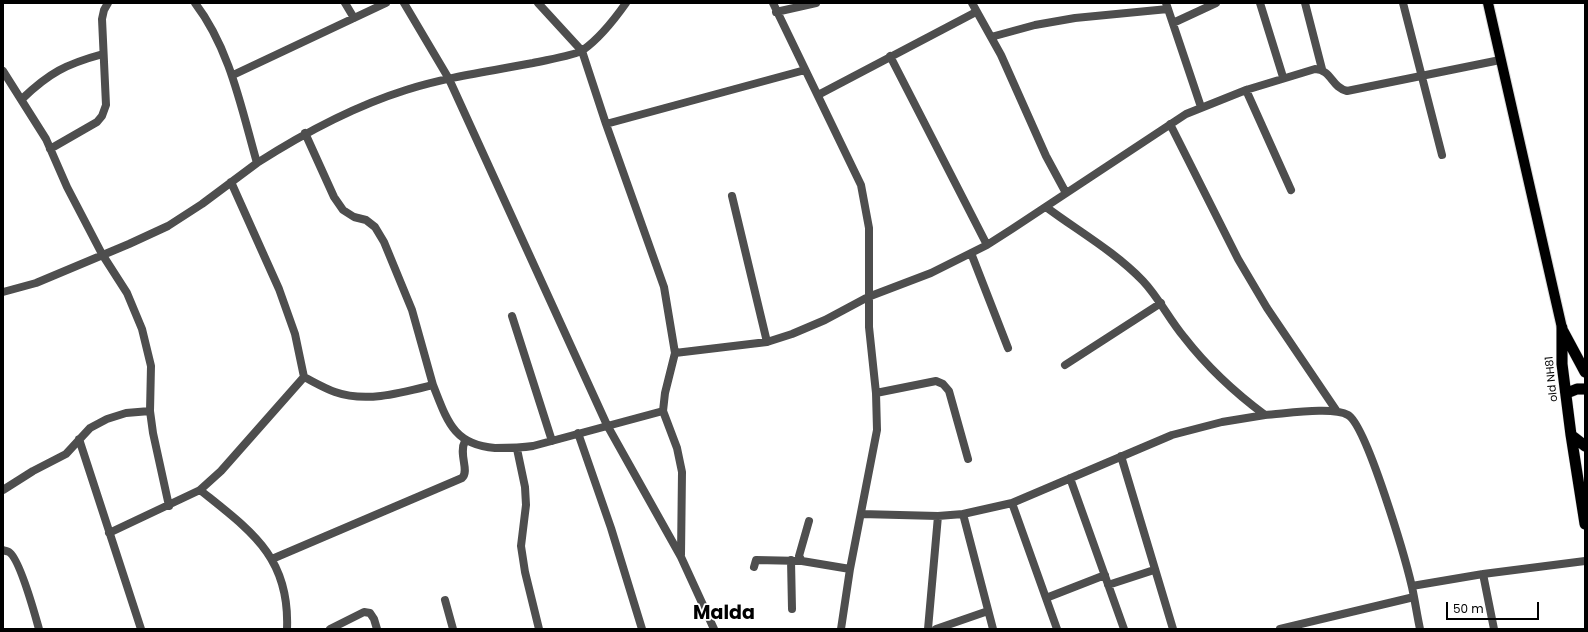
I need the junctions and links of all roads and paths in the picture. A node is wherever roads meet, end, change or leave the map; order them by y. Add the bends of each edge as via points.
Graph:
1 (108, 3) edge
2 (195, 3) edge
3 (345, 3) edge
4 (386, 3) edge
5 (404, 3) edge
6 (538, 3) edge
7 (626, 3) edge
8 (773, 3) edge
9 (816, 3) edge
10 (972, 3) edge
11 (1216, 3) edge
12 (1260, 3) edge
13 (1305, 3) edge
14 (1403, 3) edge
15 (1488, 3) edge
16 (1167, 6) edge
17 (776, 12) junction
18 (976, 12) junction
19 (354, 18) junction
20 (1173, 23) junction
21 (991, 37) junction
22 (582, 51) junction
23 (103, 54) junction
24 (890, 56) junction
25 (1500, 60) junction
26 (1322, 69) junction
27 (805, 70) junction
28 (3, 71) edge
29 (233, 75) junction
30 (1422, 75) junction
31 (1283, 78) junction
32 (449, 80) junction
33 (1246, 90) junction
34 (818, 95) junction
35 (22, 99) junction
36 (1201, 107) junction
37 (606, 124) junction
38 (1170, 124) junction
39 (305, 133) junction
40 (50, 149) junction
41 (1442, 155) dead end
42 (256, 163) junction
43 (231, 182) junction
44 (1291, 190) dead end
45 (1066, 193) junction
46 (732, 196) dead end
47 (1046, 207) junction
48 (987, 244) junction
49 (971, 253) junction
50 (102, 254) junction
51 (3, 292) edge
52 (868, 297) junction
53 (1161, 303) junction
54 (512, 316) dead end
55 (1562, 328) junction
56 (767, 342) junction
57 (1008, 348) dead end
58 (675, 353) junction
59 (1065, 365) dead end
60 (1585, 372) edge
61 (304, 377) junction
62 (433, 386) junction
63 (1585, 389) edge
64 (876, 393) junction
65 (1567, 393) junction
66 (1336, 410) junction
67 (150, 411) junction
68 (663, 411) junction
69 (1265, 416) junction
70 (608, 425) junction
71 (578, 433) junction
72 (1571, 435) junction
73 (78, 439) junction
74 (465, 440) junction
75 (552, 441) junction
76 (1585, 446) edge
77 (517, 449) junction
78 (1121, 456) junction
79 (968, 459) dead end
80 (1070, 478) junction
81 (3, 490) edge
82 (200, 490) junction
83 (1012, 502) junction
84 (170, 506) junction
85 (861, 514) junction
86 (963, 514) junction
87 (938, 516) junction
88 (809, 520) dead end
89 (1585, 524) edge
90 (109, 533) junction
91 (3, 550) edge
92 (681, 556) junction
93 (272, 559) junction
94 (791, 560) junction
95 (802, 561) junction
96 (1585, 561) edge
97 (754, 567) dead end
98 (850, 569) junction
99 (1154, 570) junction
100 (1483, 574) junction
101 (1105, 575) junction
102 (1108, 585) junction
103 (1412, 586) junction
104 (1414, 597) junction
105 (1046, 598) junction
106 (445, 600) dead end
107 (792, 610) dead end
108 (988, 611) junction
109 (39, 629) edge
110 (141, 629) edge
111 (287, 629) edge
112 (330, 629) edge
113 (377, 629) edge
114 (453, 629) edge
115 (539, 629) edge
116 (642, 629) edge
117 (714, 629) edge
118 (841, 629) edge
119 (928, 629) edge
120 (936, 629) edge
121 (993, 629) edge
122 (1057, 629) edge
123 (1124, 629) edge
124 (1173, 629) edge
125 (1280, 629) edge
126 (1420, 629) edge
127 (1494, 629) edge

1 - 23 street via 102,19
2 - 29 street via 208,20
3 - 19 street
4 - 19 street
5 - 32 street
6 - 22 street
7 - 22 street via 605,31
8 - 17 street
9 - 17 street
10 - 18 street
11 - 20 street
12 - 31 street
13 - 26 street
14 - 30 street
15 - 25 main road
16 - 20 street
16 - 21 street via 1035,25
17 - 27 street
18 - 21 street
18 - 24 street
19 - 29 street
20 - 36 street
21 - 45 street
22 - 32 street
22 - 37 street
23 - 35 street via 56,71
23 - 40 street via 106,104 102,116 88,129
24 - 34 street
24 - 48 street
25 - 30 street
25 - 55 main road
26 - 30 street via 1328,73 1335,85 1347,91
26 - 31 street
27 - 34 street
27 - 37 street
28 - 35 street
29 - 42 street
30 - 41 street
31 - 33 street
32 - 39 street via 406,90
32 - 70 street
33 - 36 street
33 - 44 street
34 - 52 street via 861,184 869,228
35 - 40 street
36 - 38 street
37 - 58 street via 664,287
38 - 45 street
38 - 66 street via 1253,284
39 - 42 street
39 - 62 street via 334,197 343,210 375,227 384,242 412,310
40 - 50 street via 67,188
42 - 43 street
43 - 50 street via 168,226
43 - 61 street via 279,289 295,334
45 - 47 street
46 - 56 street
47 - 48 street
47 - 53 street via 1125,263
48 - 49 street
49 - 52 street via 931,273
49 - 57 street
50 - 51 street via 36,282
50 - 67 street via 127,293 142,329 151,366
52 - 56 street via 825,320
52 - 64 street
53 - 59 street
53 - 69 street via 1205,363 1235,393
54 - 75 street
55 - 60 highway
55 - 65 highway, old NH81 via 1562,364
56 - 58 street
58 - 68 street
61 - 62 street via 335,392 366,397
61 - 82 street via 221,471
62 - 74 street via 444,414
63 - 65 highway
64 - 79 street via 936,382 943,384 949,391
64 - 85 street via 877,430
65 - 72 highway, old NH81
66 - 69 street
66 - 103 street via 1349,415 1360,429 1388,504
67 - 73 street via 108,418 90,428
67 - 84 street
68 - 70 street
68 - 92 street via 677,448 682,472
69 - 78 street via 1222,422 1172,435
70 - 71 street
70 - 92 street
71 - 75 street
71 - 116 street
72 - 76 highway
72 - 89 highway, old NH81
73 - 81 street via 66,454
73 - 90 street
74 - 77 street via 481,447
74 - 93 street via 461,453 466,471 462,478
75 - 77 street
77 - 115 street via 525,487 522,552 524,572
78 - 80 street
78 - 99 street
80 - 83 street
80 - 101 street
82 - 84 street
82 - 93 street via 248,529
83 - 86 street
83 - 105 street
84 - 90 street
85 - 87 street
85 - 98 street
86 - 87 street
86 - 108 street
87 - 119 street
88 - 95 street via 799,556
90 - 110 street
91 - 109 street via 14,558 29,594
92 - 117 street
93 - 111 street via 283,584 288,611
94 - 95 street
94 - 97 street via 756,560
94 - 107 street
95 - 98 street
96 - 100 street
98 - 118 street
99 - 102 street
99 - 124 street
100 - 103 street
100 - 127 street
101 - 102 street
101 - 105 street
102 - 123 street
103 - 104 street
104 - 125 street
104 - 126 street
105 - 122 street
106 - 114 street
108 - 120 street
108 - 121 street
112 - 113 street via 364,612 370,613

